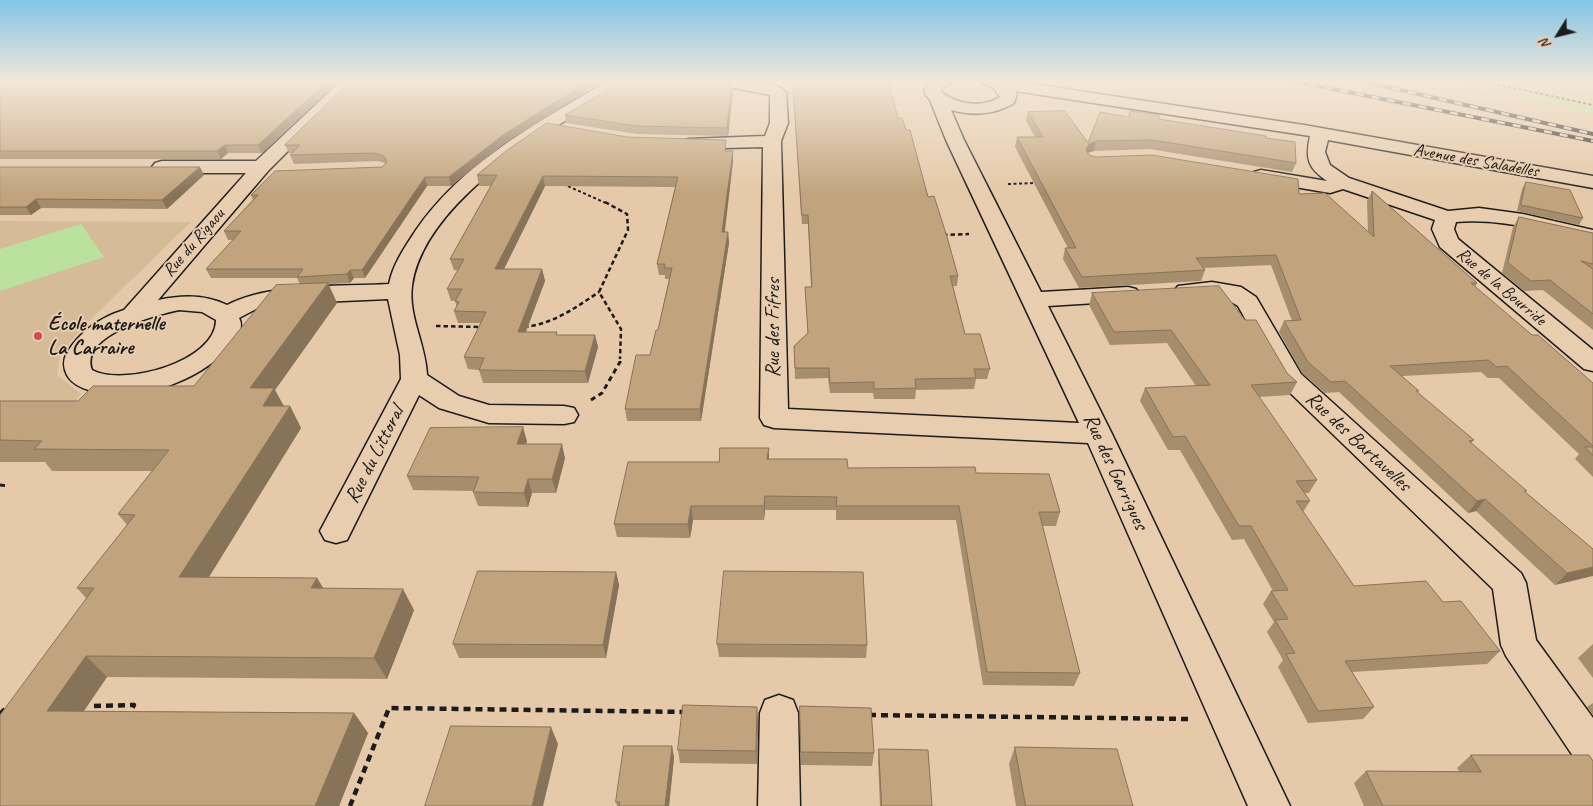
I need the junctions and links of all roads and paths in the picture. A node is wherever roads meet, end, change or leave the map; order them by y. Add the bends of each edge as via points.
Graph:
1 (311, 119) edge
2 (558, 119) edge
3 (778, 119) edge
4 (946, 119) edge
5 (975, 119) edge
6 (1224, 119) edge
7 (546, 126) junction
8 (572, 133) edge
9 (1320, 133) junction
10 (955, 140) junction
11 (772, 141) junction
12 (663, 144) edge
13 (144, 167) edge
14 (258, 170) junction
15 (284, 172) edge
16 (1244, 173) edge
17 (1045, 182) edge
18 (1342, 182) junction
19 (1593, 182) edge
20 (562, 183) edge
21 (977, 185) junction
22 (1447, 217) junction
23 (1000, 233) junction
24 (941, 235) edge
25 (1593, 236) edge
26 (400, 291) junction
27 (599, 292) junction
28 (1032, 300) junction
29 (133, 314) junction
30 (226, 315) junction
31 (403, 326) junction
32 (491, 327) edge
33 (520, 327) edge
34 (1593, 363) edge
35 (414, 379) junction
36 (564, 415) joint
37 (1098, 434) junction
38 (0, 485) edge
39 (8, 486) dead end
40 (336, 531) dead end
41 (94, 706) dead end
42 (15, 707) edge
43 (779, 713) dead end
44 (0, 714) edge
45 (125, 722) edge
46 (1593, 751) edge
47 (779, 806) edge
48 (1269, 806) edge

1 - 14 street, Rue du Rigaou
2 - 7 street
3 - 11 street
4 - 10 street, Rue des Garrigues
5 - 10 street
6 - 9 street, Avenue des Saladelles
7 - 8 street
7 - 26 street via 507,149 469,180 430,223 410,258
9 - 18 street via 1316,152 1321,168
9 - 19 street, Avenue des Saladelles
10 - 21 street, Rue des Garrigues
11 - 12 street
11 - 37 street, Rue des Fifres via 774,418
13 - 14 street
14 - 15 street
14 - 29 street, Rue du Rigaou
16 - 18 street via 1330,187
17 - 21 path
18 - 22 street
20 - 27 path via 577,193 612,204 627,214 628,230
21 - 23 street, Rue des Garrigues
22 - 25 street via 1479,214 1524,220
22 - 34 street, Rue de la Bourride via 1443,229 1448,242
23 - 24 path
23 - 28 street, Rue des Garrigues
26 - 30 street via 276,297
26 - 31 street
27 - 33 path via 555,319
27 - 36 path via 621,328 620,362 602,393
28 - 37 street, Rue des Garrigues
28 - 46 street, Rue des Bartavelles via 1212,289 1233,292 1248,302 1291,379 1509,583 1519,645
29 - 30 street via 179,303 200,303 216,307
29 - 30 street via 110,325 80,352 76,365 81,376 95,383 117,385 168,376 211,352 224,338 229,325
31 - 32 path
31 - 35 street via 412,354
35 - 36 street, Rue du Littoral via 449,402 489,414
35 - 40 street, Rue du Littoral
37 - 48 street, Rue des Garrigues
38 - 39 path
41 - 45 path via 134,705
42 - 44 path via 7,707
43 - 47 street

